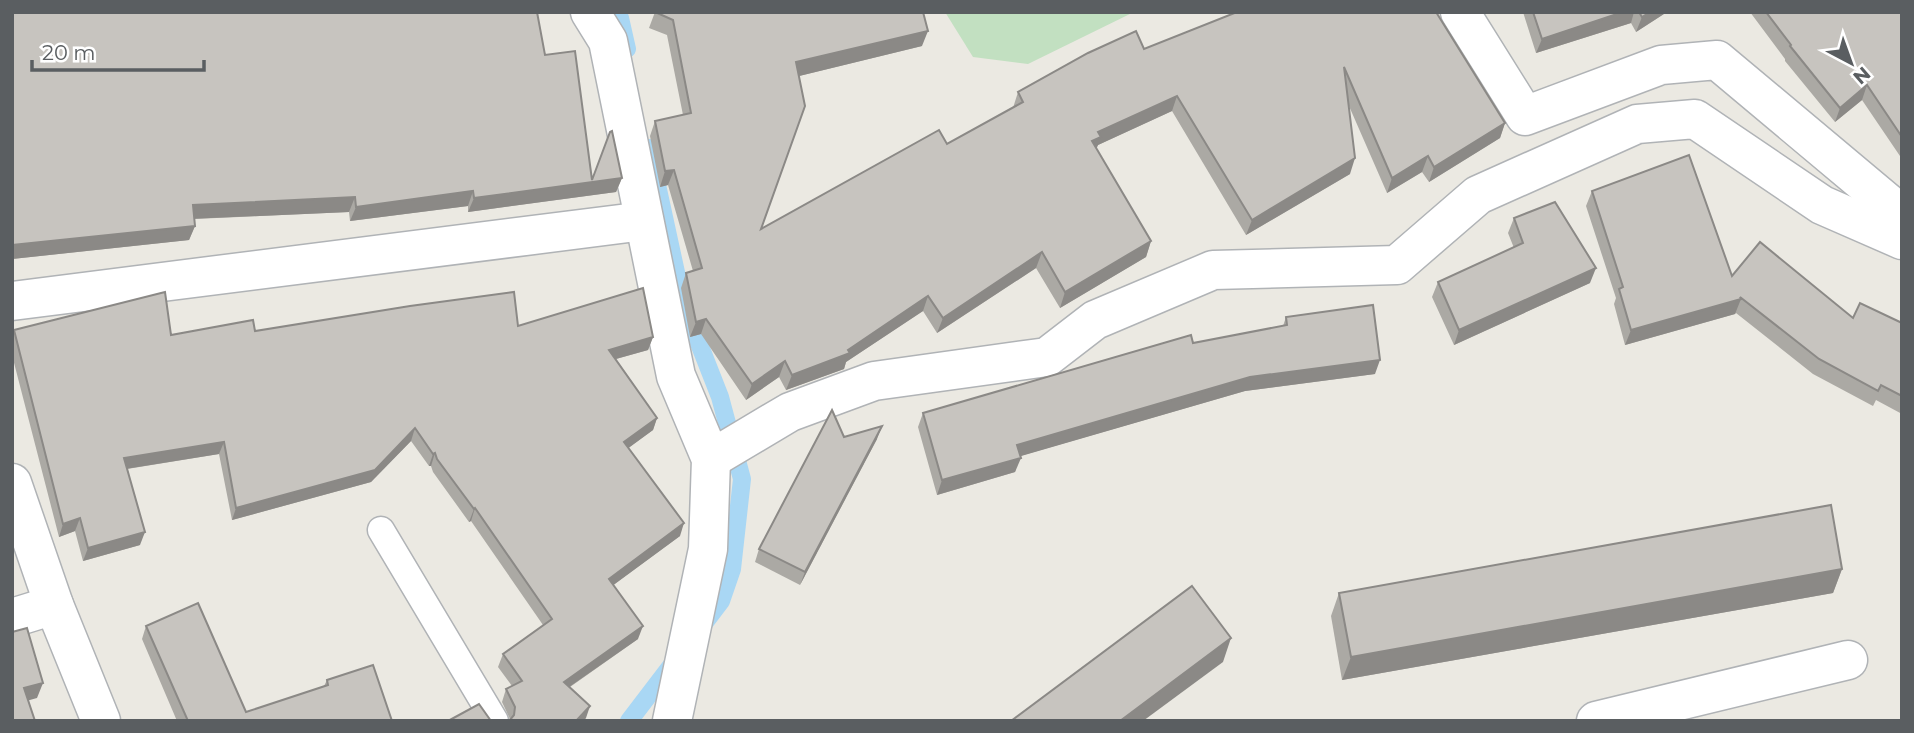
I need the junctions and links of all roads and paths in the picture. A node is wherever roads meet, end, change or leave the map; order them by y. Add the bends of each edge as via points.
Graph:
1 (590, 12) edge
2 (1460, 12) edge
3 (1902, 215) edge
4 (644, 221) junction
5 (1902, 240) edge
6 (12, 301) edge
7 (713, 458) junction
8 (12, 483) edge
9 (381, 530) dead end
10 (54, 605) junction
11 (12, 618) edge
12 (1849, 660) dead end
13 (674, 714) edge
14 (101, 721) edge
15 (495, 721) edge
16 (1596, 721) edge

1 - 4 street via 608,41
2 - 3 street via 1525,116 1661,65 1717,60
4 - 6 street
4 - 7 street via 676,376
5 - 7 street via 1822,205 1695,119 1637,124 1478,195 1398,265 1213,271 1094,320 1047,356 874,381 790,412
7 - 13 street via 708,549
8 - 10 street
9 - 15 lane
10 - 11 street
10 - 14 street
12 - 16 street

